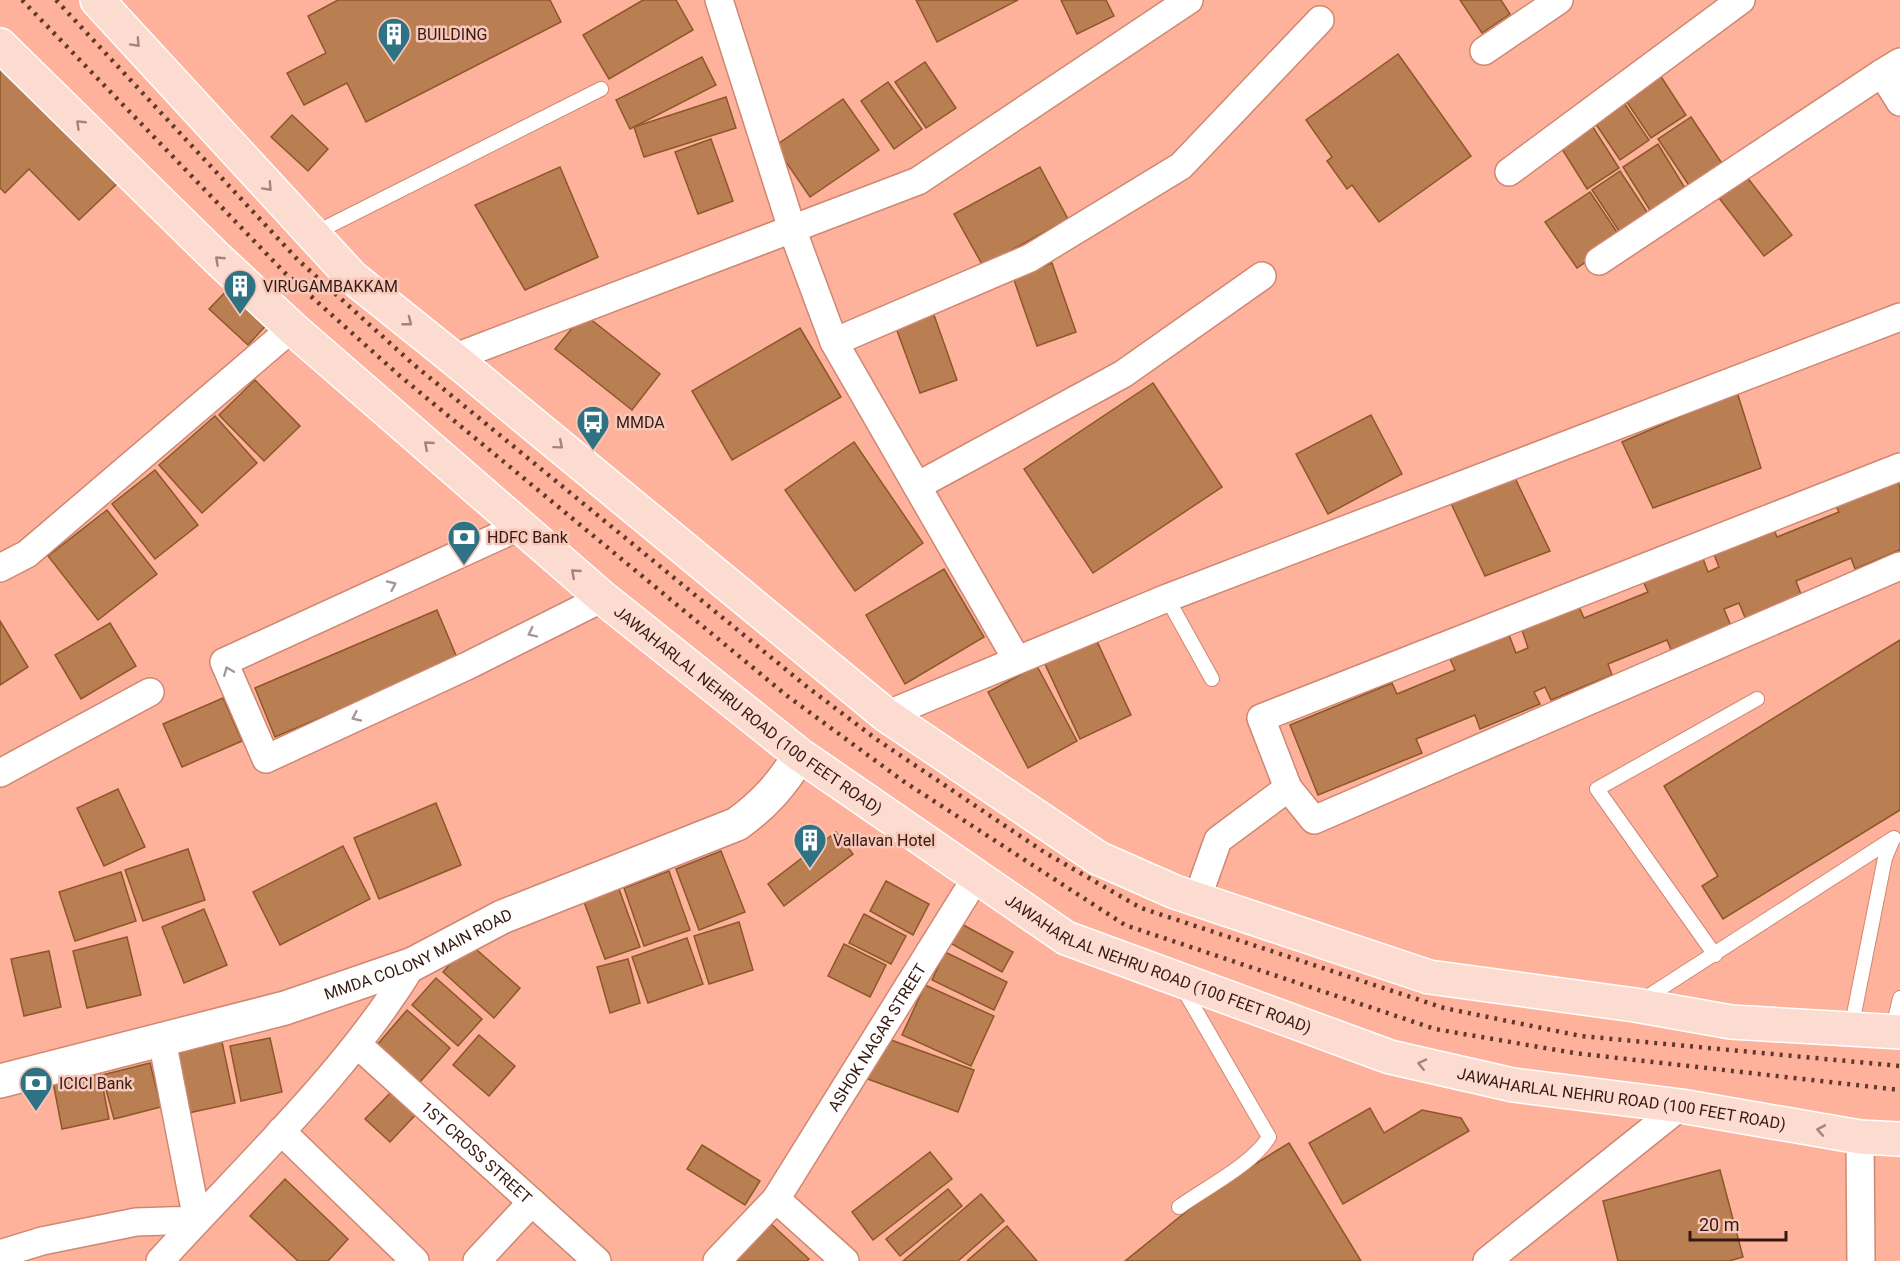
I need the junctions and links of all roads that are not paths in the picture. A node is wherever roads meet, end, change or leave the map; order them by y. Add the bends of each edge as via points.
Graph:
1 (97, 0) edge
2 (719, 0) edge
3 (1189, 0) edge
4 (1559, 0) edge
5 (1741, 0) edge
6 (1320, 20) dead end
7 (0, 45) edge
8 (1484, 51) dead end
9 (1891, 68) edge
10 (601, 89) dead end
11 (1900, 102) edge
12 (1509, 172) dead end
13 (792, 229) junction
14 (312, 234) junction
15 (1599, 261) dead end
16 (1262, 276) dead end
17 (1900, 317) edge
18 (292, 328) junction
19 (834, 342) junction
20 (453, 358) junction
21 (1900, 467) edge
22 (917, 486) junction
23 (521, 526) junction
24 (1900, 566) edge
25 (0, 568) edge
26 (603, 598) junction
27 (1167, 598) junction
28 (1017, 660) junction
29 (1212, 679) dead end
30 (150, 692) dead end
31 (1757, 699) dead end
32 (886, 716) junction
33 (800, 755) junction
34 (0, 773) edge
35 (1288, 788) junction
36 (1897, 836) edge
37 (977, 876) junction
38 (1197, 899) junction
39 (1715, 955) junction
40 (413, 964) junction
41 (1177, 978) junction
42 (1900, 998) edge
43 (1635, 1005) junction
44 (1851, 1029) junction
45 (1896, 1032) edge
46 (162, 1040) junction
47 (358, 1045) junction
48 (0, 1081) edge
49 (1681, 1106) junction
50 (281, 1131) junction
51 (1860, 1137) junction
52 (1900, 1139) edge
53 (776, 1199) junction
54 (532, 1202) junction
55 (1179, 1207) dead end
56 (197, 1220) junction
57 (0, 1254) edge
58 (160, 1261) edge
59 (415, 1261) edge
60 (477, 1261) edge
61 (597, 1261) edge
62 (717, 1261) edge
63 (845, 1261) edge
64 (1487, 1261) edge
65 (1861, 1261) edge

1 -> 14 main road
2 - 13 street
3 - 13 street via 918,181
4 - 8 street
5 - 12 street
6 - 19 street via 1181,166 1030,258
18 -> 7 main road, JAWAHARLAL NEHRU ROAD (100 FEET ROAD)
9 - 11 street
9 - 15 street
10 - 14 lane
13 - 19 street
13 - 20 street
14 -> 20 main road via 352,277
16 - 22 street via 1123,374
17 - 27 street
23 -> 18 main road, JAWAHARLAL NEHRU ROAD (100 FEET ROAD)
18 - 25 street via 27,554
19 - 22 street
20 -> 32 main road
21 - 35 street via 1261,718
22 - 28 street
26 -> 23 main road, JAWAHARLAL NEHRU ROAD (100 FEET ROAD)
26 -> 23 street via 266,759 224,662
24 - 35 street via 1314,820
26 - 33 main road, JAWAHARLAL NEHRU ROAD (100 FEET ROAD)
27 - 28 street
27 - 29 lane
28 - 32 street
30 - 34 street
31 - 39 lane via 1597,789
32 - 38 main road via 1098,858
33 - 37 main road, JAWAHARLAL NEHRU ROAD (100 FEET ROAD)
33 - 40 street, MMDA COLONY MAIN ROAD via 782,785 737,824 502,917
35 - 38 street via 1218,840
36 - 39 lane
36 - 44 lane via 1884,858
37 - 41 main road, JAWAHARLAL NEHRU ROAD (100 FEET ROAD) via 1066,938
37 - 53 street, ASHOK NAGAR STREET
38 - 43 main road via 1429,977
39 - 43 lane
40 - 46 street, MMDA COLONY MAIN ROAD via 285,1008
40 - 47 street
49 -> 41 main road, JAWAHARLAL NEHRU ROAD (100 FEET ROAD) via 1513,1085 1390,1057
41 - 55 lane via 1269,1137 1264,1146
42 - 45 lane
43 - 44 main road via 1731,1022
44 - 45 main road
46 - 48 street, MMDA COLONY MAIN ROAD
46 - 56 street
47 - 50 street
47 - 54 street, 1ST CROSS STREET
51 -> 49 main road, JAWAHARLAL NEHRU ROAD (100 FEET ROAD)
49 - 64 street
50 - 56 street
50 - 59 street
51 - 52 main road, JAWAHARLAL NEHRU ROAD (100 FEET ROAD)
51 - 65 street
53 - 62 street, ASHOK NAGAR STREET
53 - 63 street
54 - 60 street
54 - 61 street, 1ST CROSS STREET
56 - 57 street via 136,1222 42,1241
56 - 58 street

